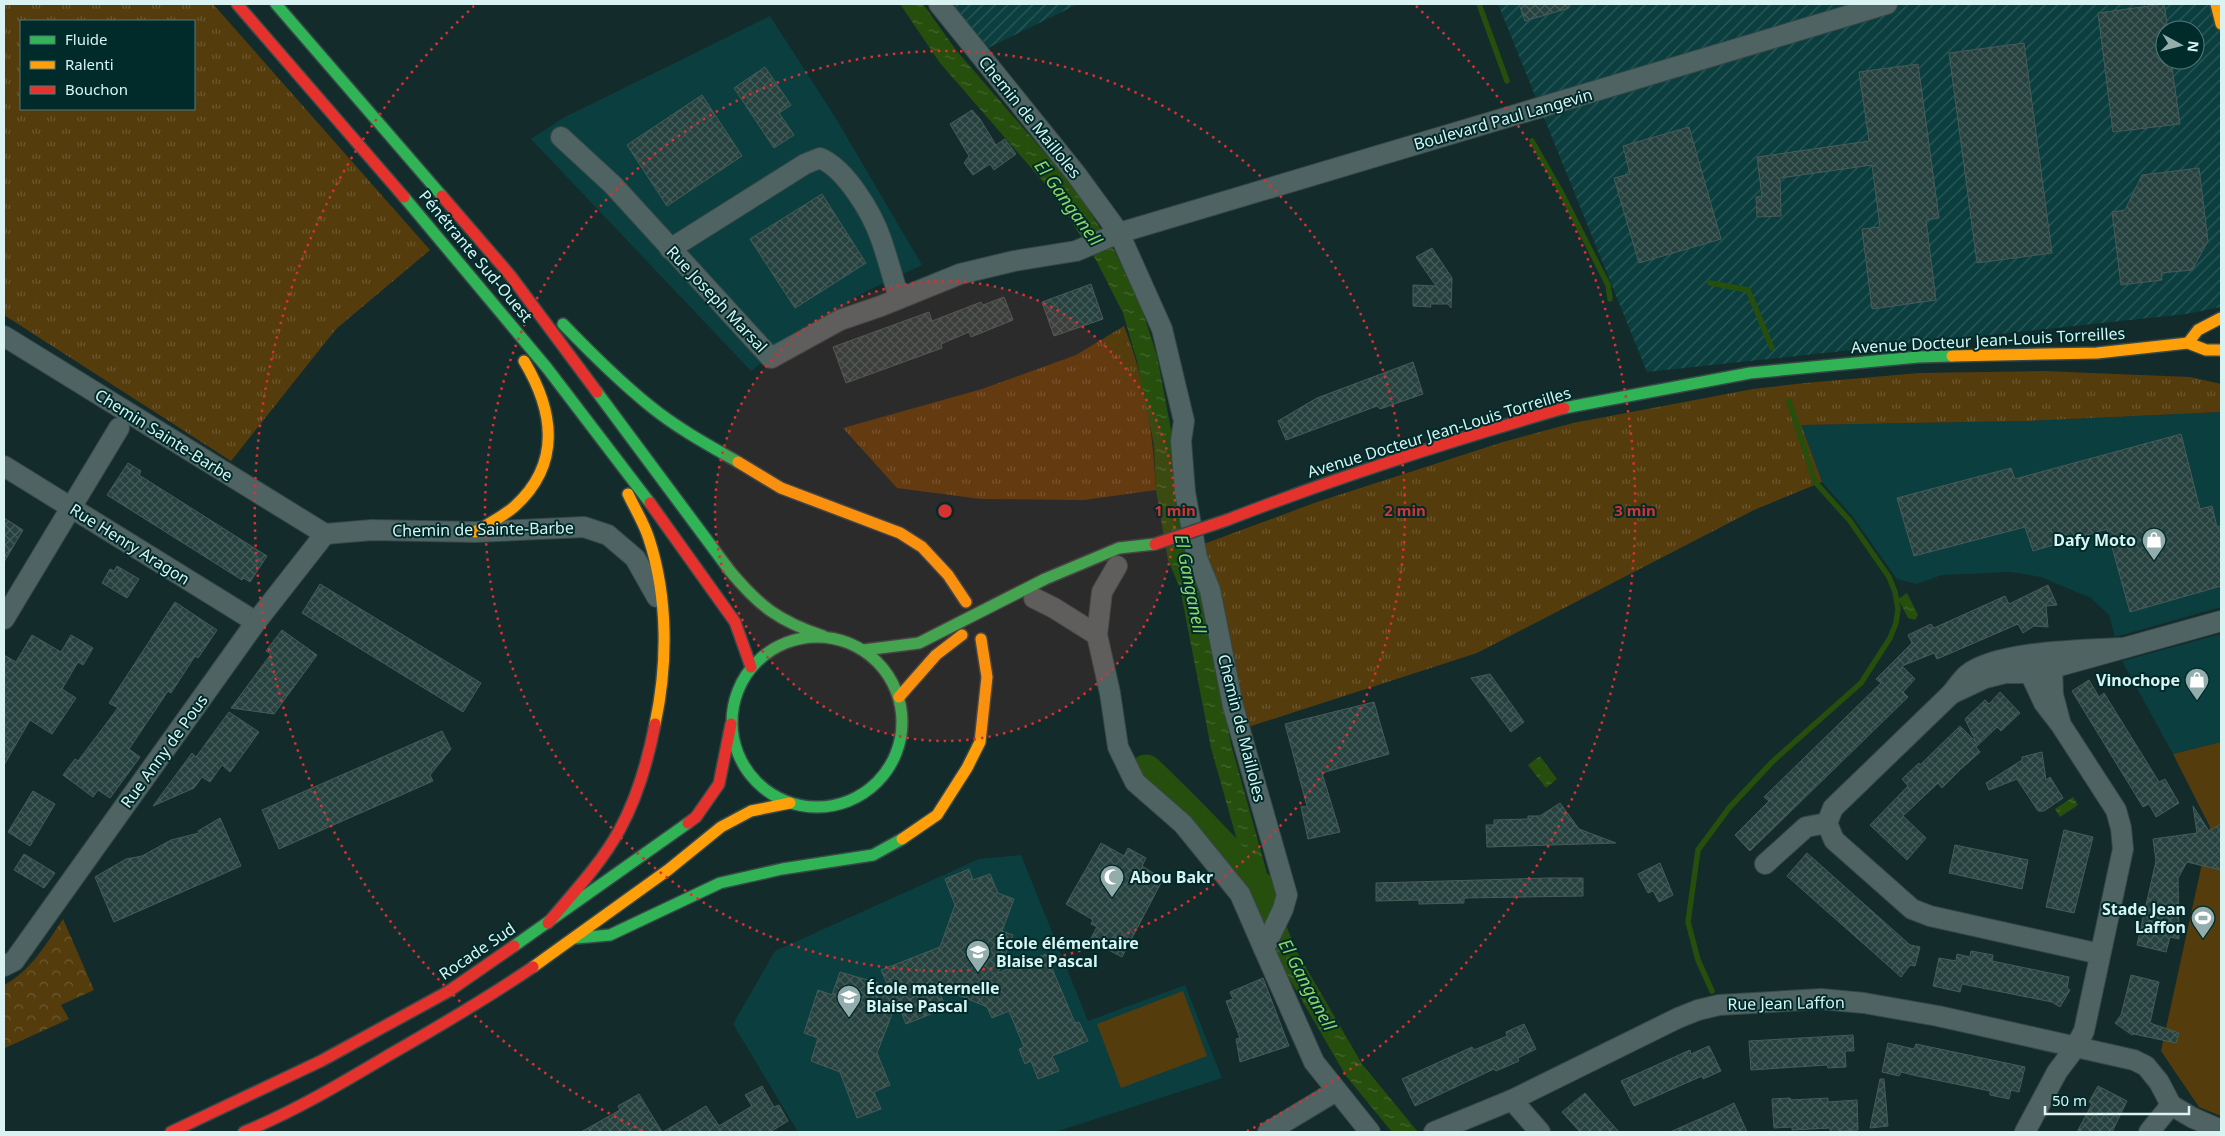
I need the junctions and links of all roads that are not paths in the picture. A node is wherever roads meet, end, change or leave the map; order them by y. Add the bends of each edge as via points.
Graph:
1 (237, 4) edge
2 (276, 4) edge
3 (939, 4) edge
4 (1888, 4) edge
5 (2216, 4) edge
6 (2221, 24) edge
7 (561, 137) dead end
8 (1115, 234) junction
9 (670, 249) junction
10 (1076, 251) joint
11 (452, 254) junction
12 (510, 275) junction
13 (899, 298) junction
14 (2221, 318) edge
15 (4, 336) edge
16 (2188, 343) junction
17 (2221, 350) edge
18 (119, 428) dead end
19 (600, 436) junction
20 (4, 466) edge
21 (72, 508) junction
22 (475, 532) junction
23 (325, 534) junction
24 (1155, 544) junction
25 (1129, 562) junction
26 (1099, 573) dead end
27 (1052, 591) dead end
28 (1034, 598) junction
29 (966, 602) dead end
30 (663, 608) junction
31 (4, 619) edge
32 (2221, 621) edge
33 (256, 622) junction
34 (987, 622) dead end
35 (972, 630) dead end
36 (1097, 635) junction
37 (822, 636) junction
38 (981, 639) dead end
39 (2120, 648) junction
40 (864, 650) junction
41 (2033, 664) junction
42 (750, 667) junction
43 (2052, 668) junction
44 (899, 697) junction
45 (731, 724) junction
46 (2061, 725) junction
47 (790, 803) junction
48 (1826, 823) junction
49 (1765, 864) dead end
50 (548, 923) junction
51 (576, 938) junction
52 (1266, 945) junction
53 (2100, 954) junction
54 (4, 966) edge
55 (2075, 1048) junction
56 (1336, 1091) junction
57 (1512, 1100) junction
58 (2171, 1105) junction
59 (2221, 1130) edge
60 (171, 1132) edge
61 (244, 1132) edge
62 (1268, 1132) edge
63 (1370, 1132) edge
64 (1434, 1132) edge
65 (1540, 1132) edge
66 (2025, 1132) edge
67 (2149, 1132) edge

1 - 11 main road, Pénétrante Sud-Ouest
2 - 12 main road, Pénétrante Sud-Ouest
3 - 8 street, Chemin de Mailloles via 1076,174
4 - 8 street, Boulevard Paul Langevin
5 - 6 main road
7 - 9 street, Rue Joseph Marsal via 613,186
8 - 10 street, Boulevard Paul Langevin
8 - 52 street, Chemin de Mailloles via 1162,329 1183,416 1181,441 1185,492 1196,558 1210,590 1233,706 1287,894
9 - 13 street, Rue Joseph Marsal via 772,358 840,320
9 - 13 street via 805,164 820,158 832,163 859,196 881,238
10 - 13 street, Rue Joseph Marsal via 960,274
11 - 19 main road, Pénétrante Sud-Ouest
11 - 22 main road via 532,372 545,400 550,432 548,457 535,482 512,508
12 - 29 main road via 567,327 611,374 666,418 781,488 900,533 922,547
12 - 37 main road, Pénétrante Sud-Ouest via 752,598 776,618
14 - 16 main road via 2198,330
15 - 23 street, Chemin Sainte-Barbe
16 - 17 main road, Avenue Docteur Jean-Louis Torreilles via 2206,350
16 - 24 main road, Avenue Docteur Jean-Louis Torreilles, bridge via 2097,353 1918,357 1750,373 1656,390 1570,407 1498,427 1312,487
18 - 21 street
19 - 30 main road via 649,538
19 - 42 main road, Pénétrante Sud-Ouest via 720,598 735,622
20 - 21 street, Rue Henry Aragon
21 - 31 street
21 - 33 street, Rue Henry Aragon
22 - 23 street, Chemin de Sainte-Barbe via 372,530
22 - 30 street, Chemin de Sainte-Barbe via 584,527 608,535 635,558
23 - 33 street, Rue Anny de Pous
24 - 25 main road, Avenue Docteur Jean-Louis Torreilles
24 - 40 main road, Avenue Docteur Jean-Louis Torreilles via 1119,548 1045,579 919,643
25 - 26 main road, Avenue Docteur Jean-Louis Torreilles
25 - 36 street via 1102,592
27 - 28 main road
28 - 34 main road
28 - 36 street
30 - 50 main road via 662,687 654,733 626,817 600,860
32 - 39 street
33 - 54 street, Rue Anny de Pous via 14,961
35 - 44 main road via 950,642 931,659
36 - 52 street via 1118,747 1135,782 1184,824 1240,894
37 - 40 main road via 844,640
37 - 42 main road via 790,640 769,651
38 - 51 main road via 987,677 980,742 937,815 873,855 782,869 720,883 610,935
39 - 41 street
39 - 43 street
40 - 44 main road via 891,679
41 - 43 street
41 - 46 street via 2044,703
41 - 48 street via 1998,660 1969,673 1833,808
42 - 45 main road via 733,704
43 - 46 street via 2053,696
44 - 47 main road via 900,740 893,760 881,778 859,796 839,804 818,807
45 - 47 main road via 736,750 748,773 766,791
45 - 50 main road, Rocade Sud via 719,784 696,817
46 - 53 street via 2116,810 2121,828 2123,849
47 - 51 main road via 751,811 721,827
48 - 49 street via 1806,827
48 - 53 street via 1834,840 1912,909 1930,916
50 - 60 main road, Rocade Sud via 440,995 321,1061
51 - 61 main road via 489,998 397,1053
52 - 56 street via 1314,1062
53 - 55 street via 2084,1031
55 - 57 street, Rue Jean Laffon via 1938,1016 1864,1003 1821,999 1743,1003 1698,1010 1678,1018
55 - 58 street, Rue Jean Laffon via 2134,1060 2146,1066 2160,1082
55 - 66 street via 2057,1072
56 - 62 street
56 - 63 street
57 - 64 street, Rue Jean Laffon
57 - 65 street
58 - 59 street
58 - 67 street

